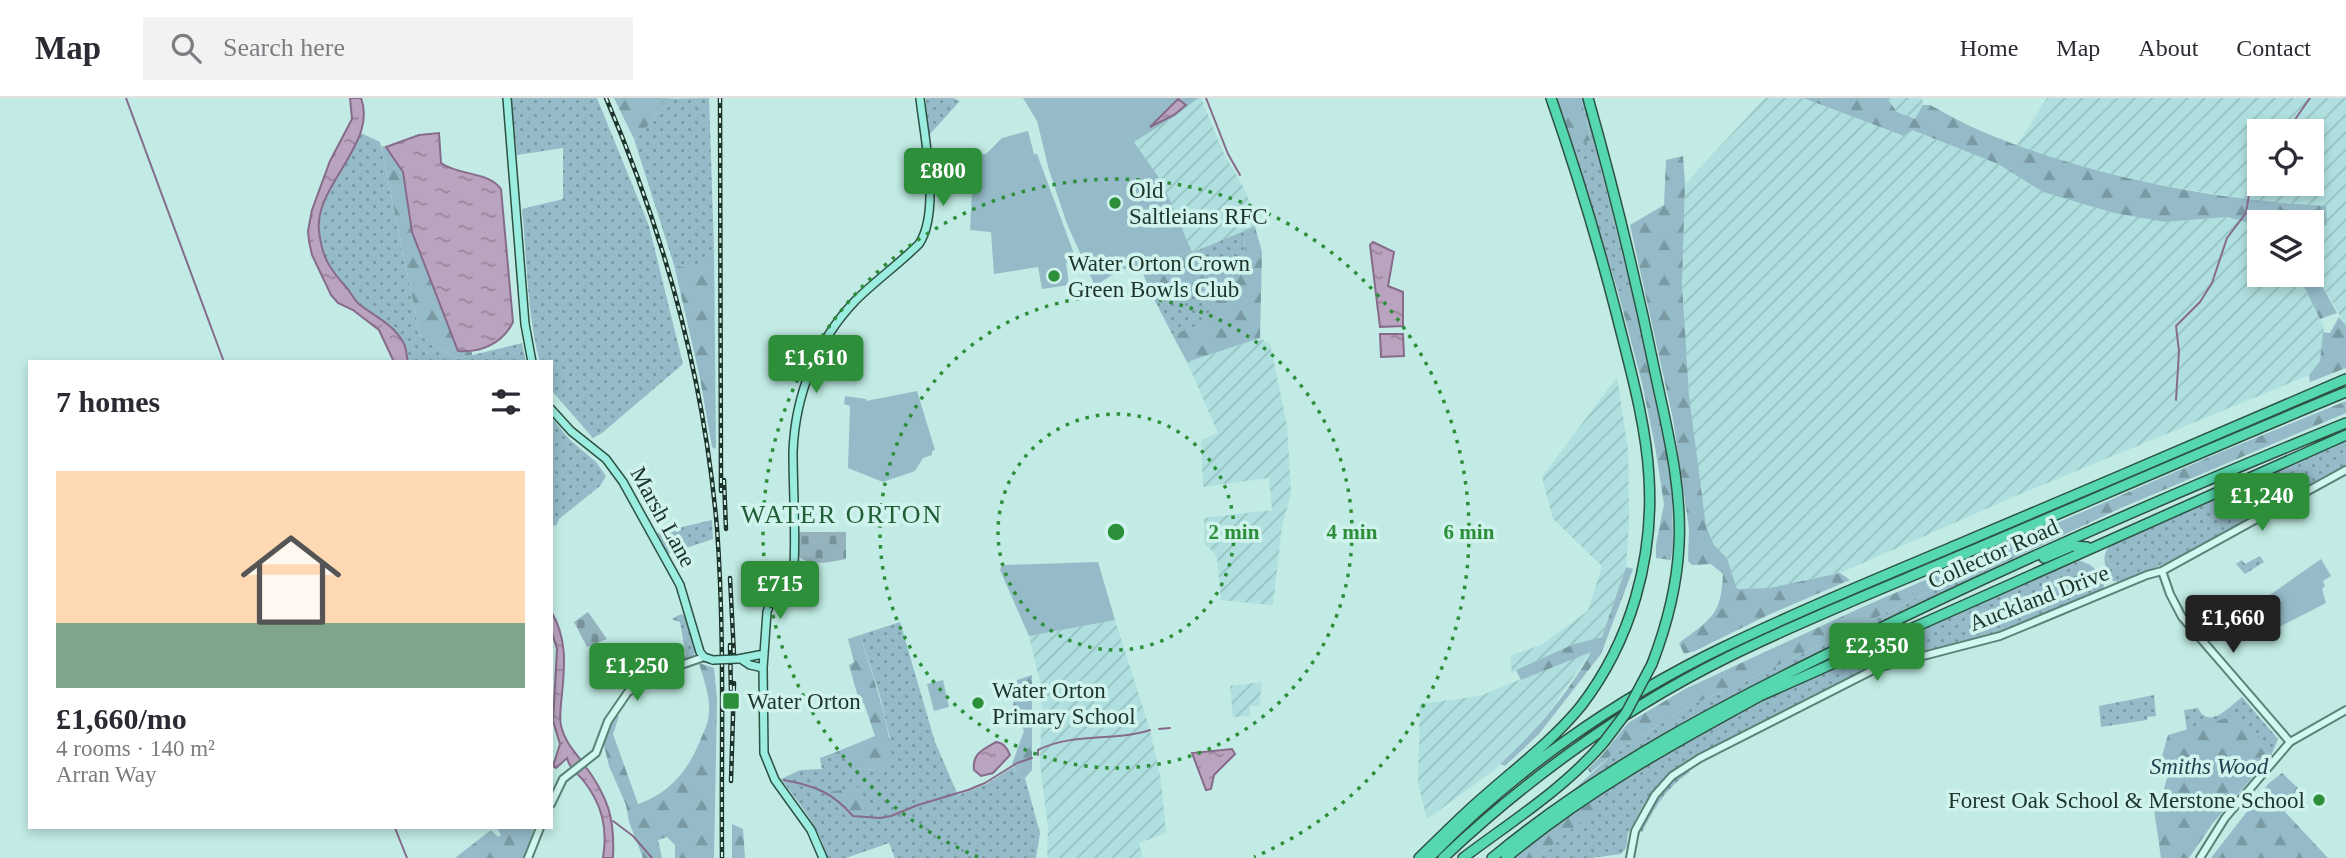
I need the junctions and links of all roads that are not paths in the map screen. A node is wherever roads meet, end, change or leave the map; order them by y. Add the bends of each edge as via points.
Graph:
1 (507, 98) edge
2 (920, 98) edge
3 (1551, 98) edge
4 (1588, 98) edge
5 (532, 360) edge
6 (2346, 379) edge
7 (2346, 392) edge
8 (553, 411) edge
9 (2346, 423) edge
10 (2346, 435) edge
11 (2346, 470) edge
12 (2089, 548) junction
13 (2162, 571) junction
14 (1960, 589) junction
15 (764, 653) junction
16 (704, 657) junction
17 (739, 659) junction
18 (763, 668) junction
19 (2346, 710) edge
20 (2290, 743) junction
21 (563, 779) junction
22 (553, 786) edge
23 (553, 800) edge
24 (540, 829) edge
25 (528, 858) edge
26 (823, 858) edge
27 (1419, 858) edge
28 (1429, 858) edge
29 (1443, 858) edge
30 (1463, 858) edge
31 (1492, 858) edge
32 (1506, 858) edge
33 (1630, 858) edge
34 (2200, 858) edge

1 - 5 main road
2 - 15 main road via 928,163 928,223 919,244 845,312 809,372 794,435 794,560 769,606
3 - 27 highway via 1600,248 1634,389 1649,476 1646,555 1620,641 1581,705
4 - 30 highway, bridge via 1648,335 1679,491 1677,574 1652,664 1605,742 1544,800
6 - 28 highway via 1723,647 1567,740 1491,800
7 - 29 highway via 1826,611 1726,658 1639,706 1574,749 1513,795
8 - 16 main road, Marsh Lane via 606,459 623,482 680,586
9 - 14 highway, Collector Road
10 - 12 highway, Collector Road
11 - 13 street, Auckland Drive
12 - 14 highway via 2072,546
12 - 32 highway, Collector Road via 1760,696 1591,795
13 - 20 street via 2182,617
13 - 33 street, Auckland Drive via 2000,636 1877,668 1700,758 1672,776 1654,795 1635,831
14 - 31 highway, Collector Road via 1674,734 1589,786
15 - 17 main road
15 - 18 main road
16 - 17 main road, bridge
16 - 21 street via 661,672 628,692 608,722 597,751
17 - 18 main road
18 - 26 main road via 764,753 775,780 808,824
19 - 20 street
20 - 34 street via 2225,818
21 - 22 street
21 - 23 street
24 - 25 street

